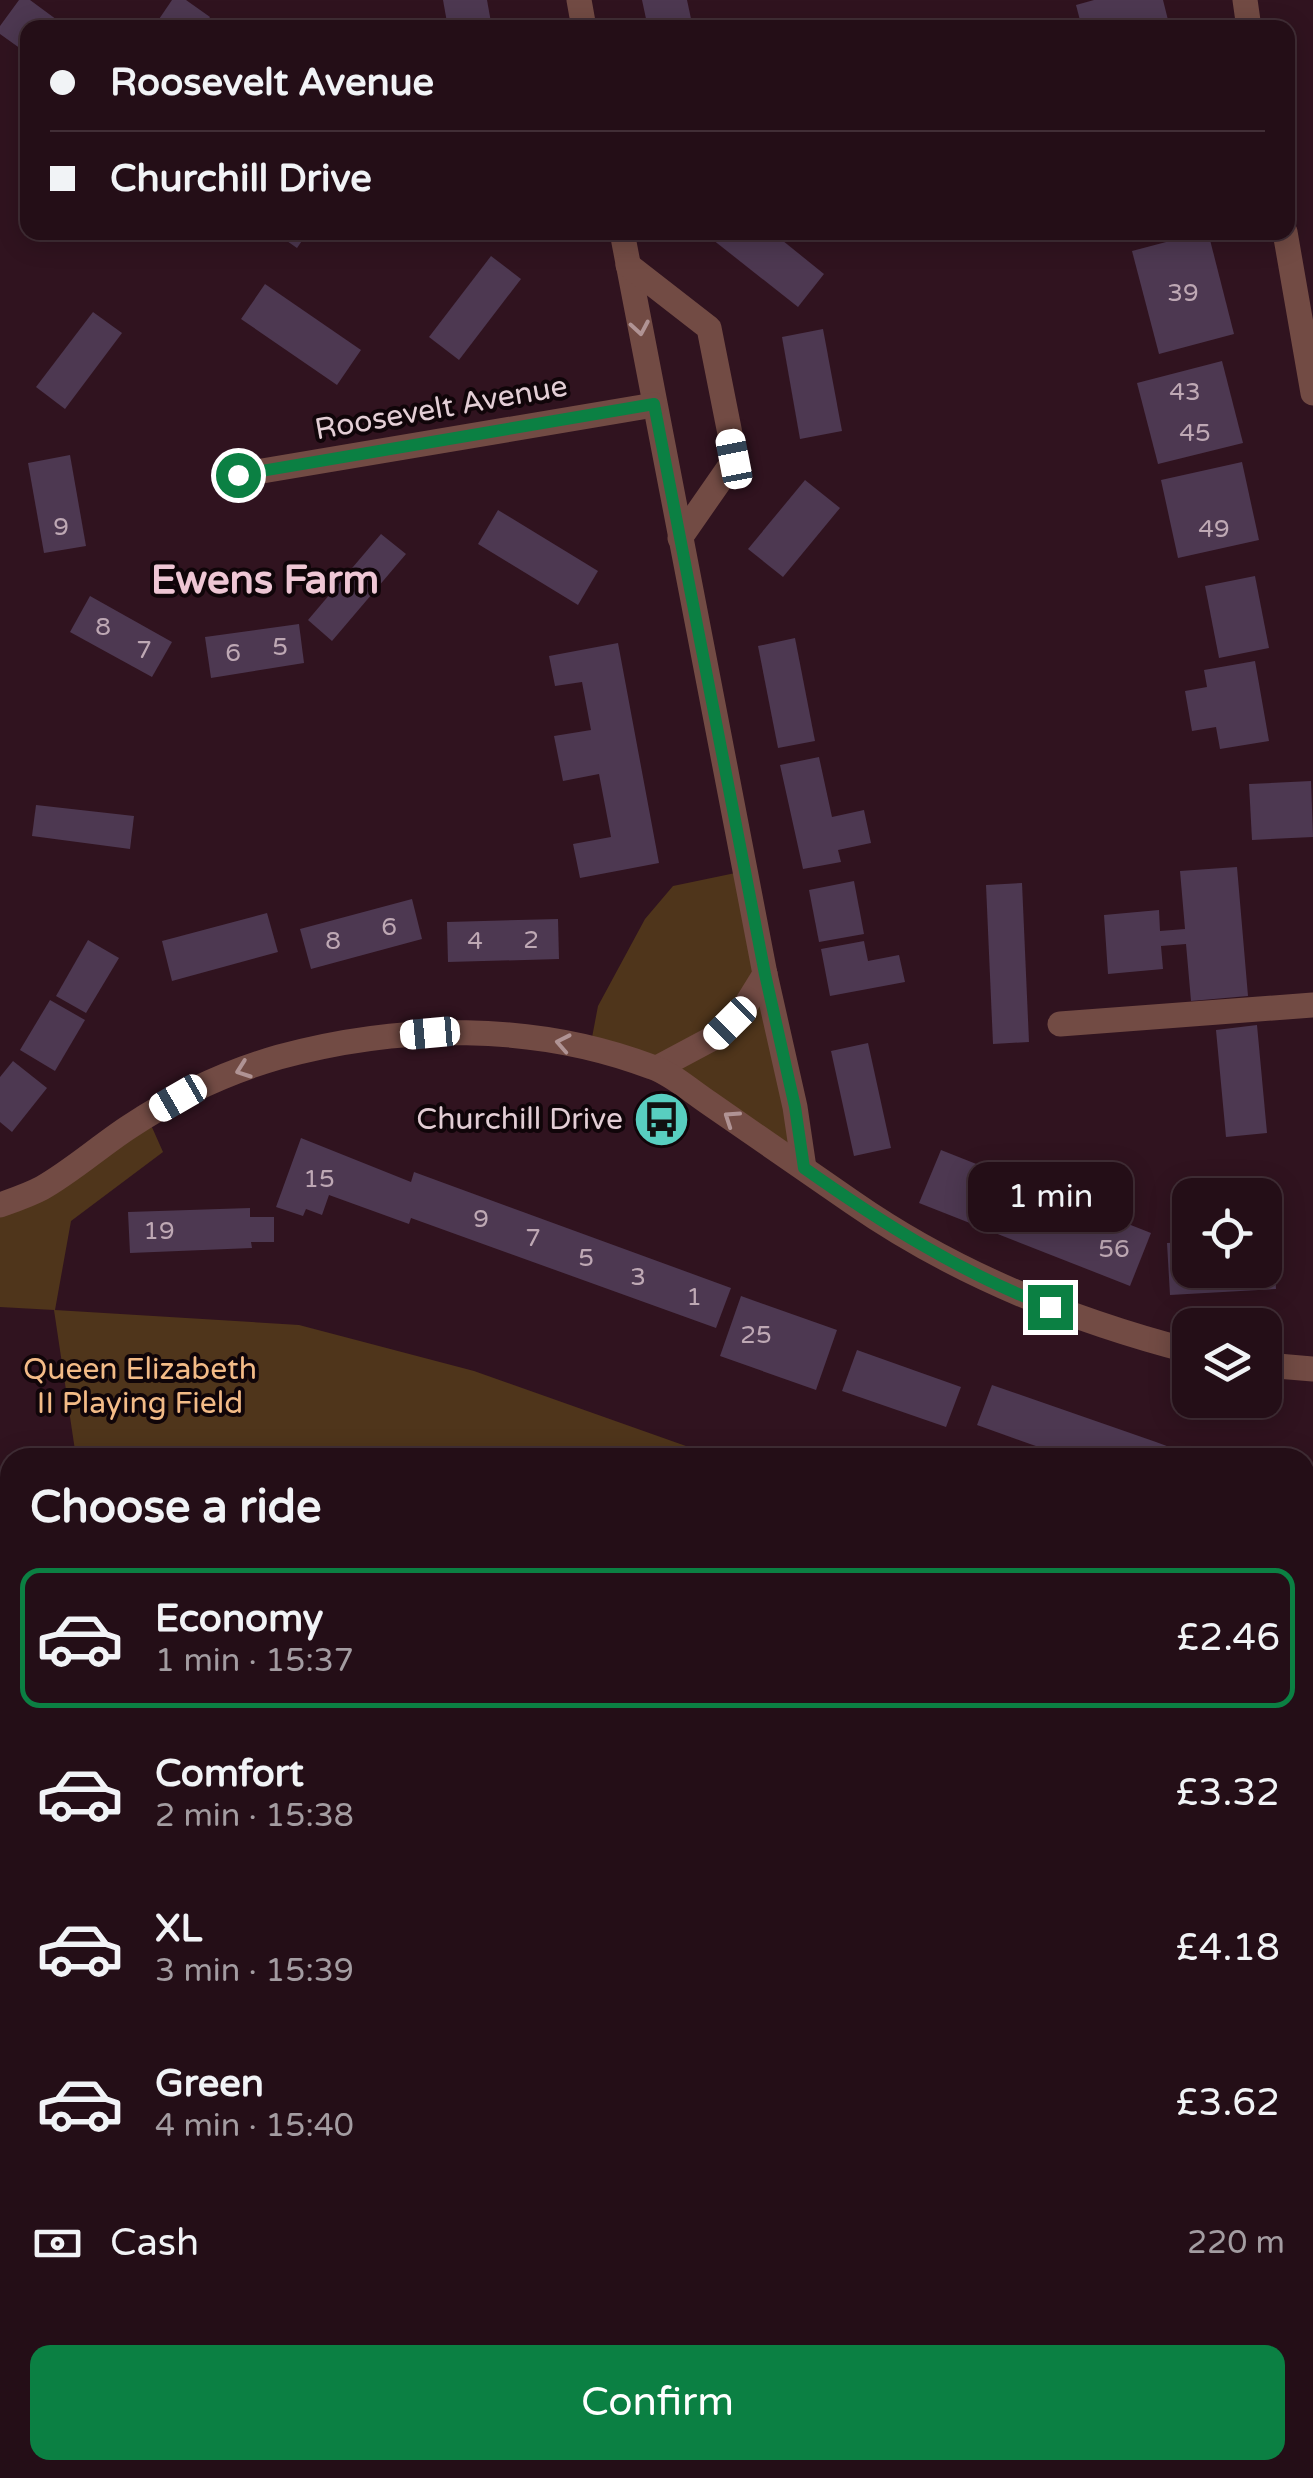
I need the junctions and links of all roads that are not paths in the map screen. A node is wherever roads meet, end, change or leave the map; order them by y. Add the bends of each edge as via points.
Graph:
1 (623, 240) edge
2 (1286, 240) edge
3 (628, 265) junction
4 (1313, 393) edge
5 (654, 404) junction
6 (238, 475) dead end
7 (680, 538) junction
8 (765, 974) junction
9 (1313, 1005) edge
10 (1060, 1024) dead end
11 (657, 1068) junction
12 (804, 1168) junction
13 (0, 1205) edge
14 (1172, 1346) edge
15 (1282, 1366) edge
16 (1313, 1368) edge

1 - 3 street
2 - 4 street
3 -> 5 street
3 - 7 street via 709,328 728,421 734,459
5 - 6 street, Roosevelt Avenue
5 - 7 street
7 - 8 street
8 - 11 street via 715,1037
8 - 12 street
9 - 10 street
12 -> 11 street
11 -> 13 street via 590,1048 484,1033 325,1046 178,1098 44,1187
12 - 14 street via 908,1238 1021,1296
15 - 16 street

